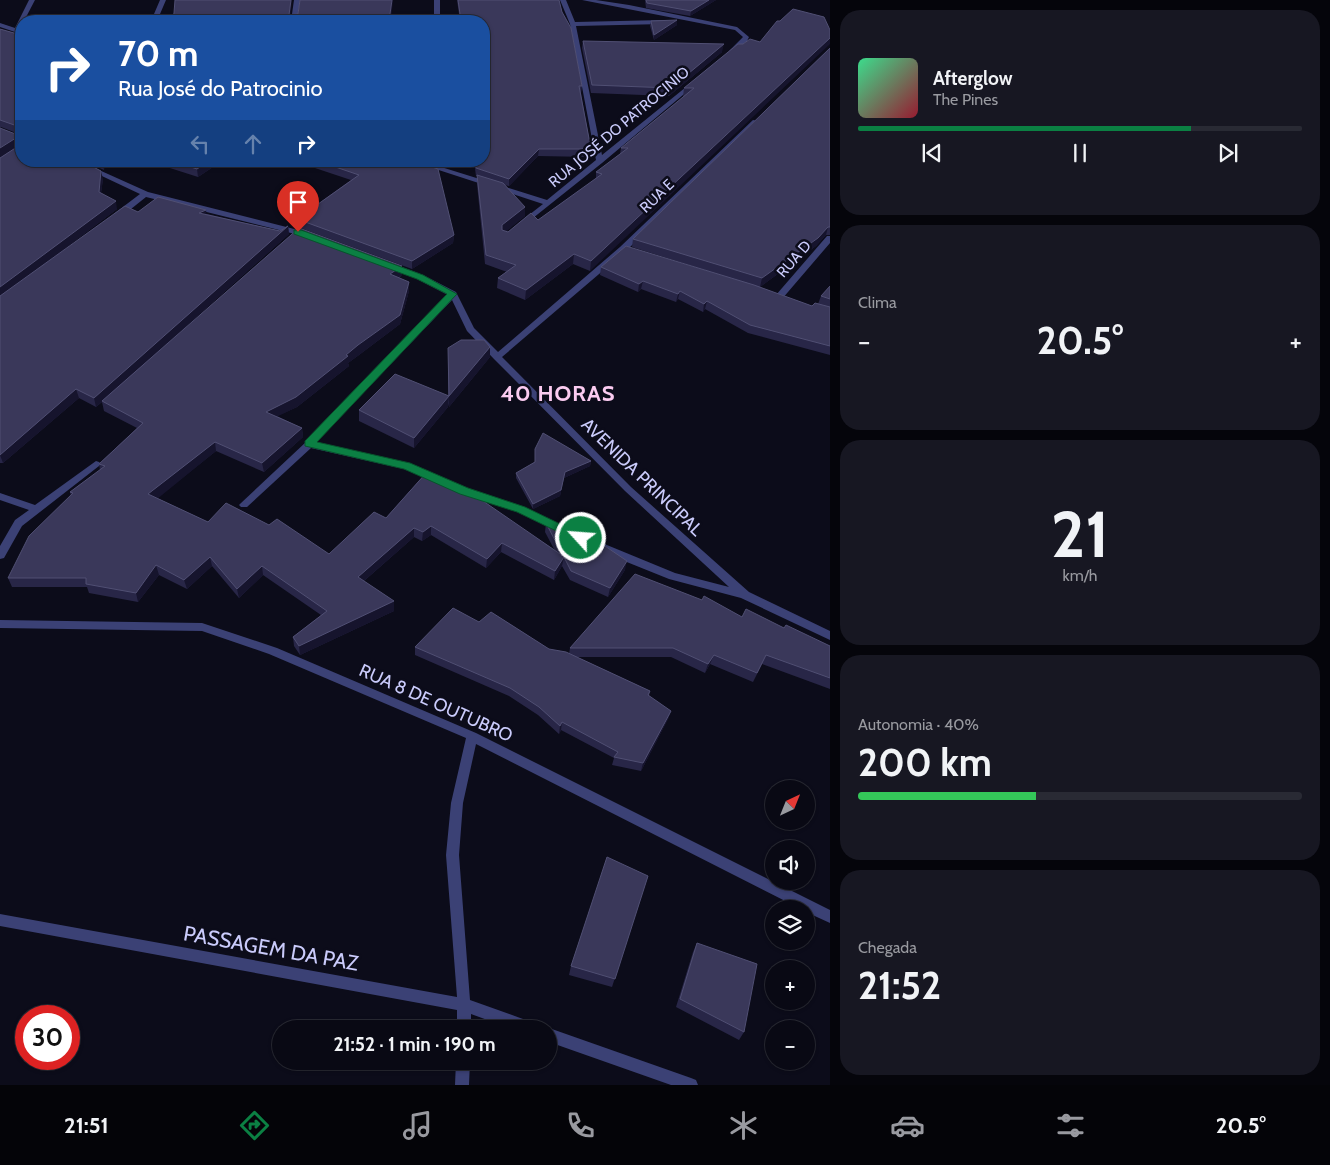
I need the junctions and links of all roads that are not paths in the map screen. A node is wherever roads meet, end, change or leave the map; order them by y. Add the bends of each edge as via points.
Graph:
1 (32, 0) edge
2 (162, 0) edge
3 (297, 0) edge
4 (437, 0) edge
5 (563, 0) edge
6 (585, 0) edge
7 (26, 15) edge
8 (156, 15) edge
9 (295, 15) edge
10 (437, 15) edge
11 (698, 21) junction
12 (0, 24) edge
13 (573, 24) junction
14 (15, 30) edge
15 (722, 60) edge
16 (699, 79) edge
17 (758, 117) edge
18 (600, 162) junction
19 (86, 167) edge
20 (438, 167) edge
21 (145, 194) junction
22 (548, 203) junction
23 (108, 222) edge
24 (513, 232) edge
25 (315, 238) edge
26 (830, 238) edge
27 (622, 248) junction
28 (632, 251) edge
29 (385, 264) edge
30 (453, 294) junction
31 (770, 294) edge
32 (497, 356) junction
33 (309, 444) junction
34 (96, 464) dead end
35 (0, 496) edge
36 (244, 505) dead end
37 (37, 509) junction
38 (0, 555) edge
39 (744, 595) junction
40 (0, 624) edge
41 (830, 636) edge
42 (472, 736) junction
43 (830, 917) edge
44 (0, 920) edge
45 (465, 1005) junction
46 (464, 1020) edge
47 (507, 1020) edge
48 (557, 1038) edge
49 (463, 1070) edge
50 (462, 1085) edge
51 (691, 1085) edge

1 - 7 street
2 - 8 street
3 - 9 street
4 - 10 street
5 - 13 street
6 - 11 street
11 - 13 street
11 - 15 street via 745,34 745,40
12 - 14 street
13 - 18 street
16 - 18 street, RUA JOSÉ DO PATROCINIO
17 - 27 street, RUA E
18 - 22 street, RUA JOSÉ DO PATROCINIO
19 - 21 street
20 - 22 street
21 - 23 street
21 - 25 street
22 - 24 street, RUA JOSÉ DO PATROCINIO
26 - 31 street, RUA D via 783,299
27 - 28 street
27 - 32 street, RUA E
29 - 30 street
30 - 32 street, AVENIDA PRINCIPAL via 470,329
30 - 33 street
32 - 39 street, AVENIDA PRINCIPAL via 628,489
33 - 36 street
33 - 39 street via 406,466 464,491 521,510 673,576
34 - 37 street
35 - 37 street
37 - 38 street via 18,523
39 - 41 street, AVENIDA PRINCIPAL
40 - 42 street, RUA 8 DE OUTUBRO via 202,627 273,651
42 - 43 street, RUA 8 DE OUTUBRO
42 - 45 street via 457,795 452,870
44 - 45 street, PASSAGEM DA PAZ
45 - 46 street
45 - 47 street, PASSAGEM DA PAZ
48 - 51 street
49 - 50 street

